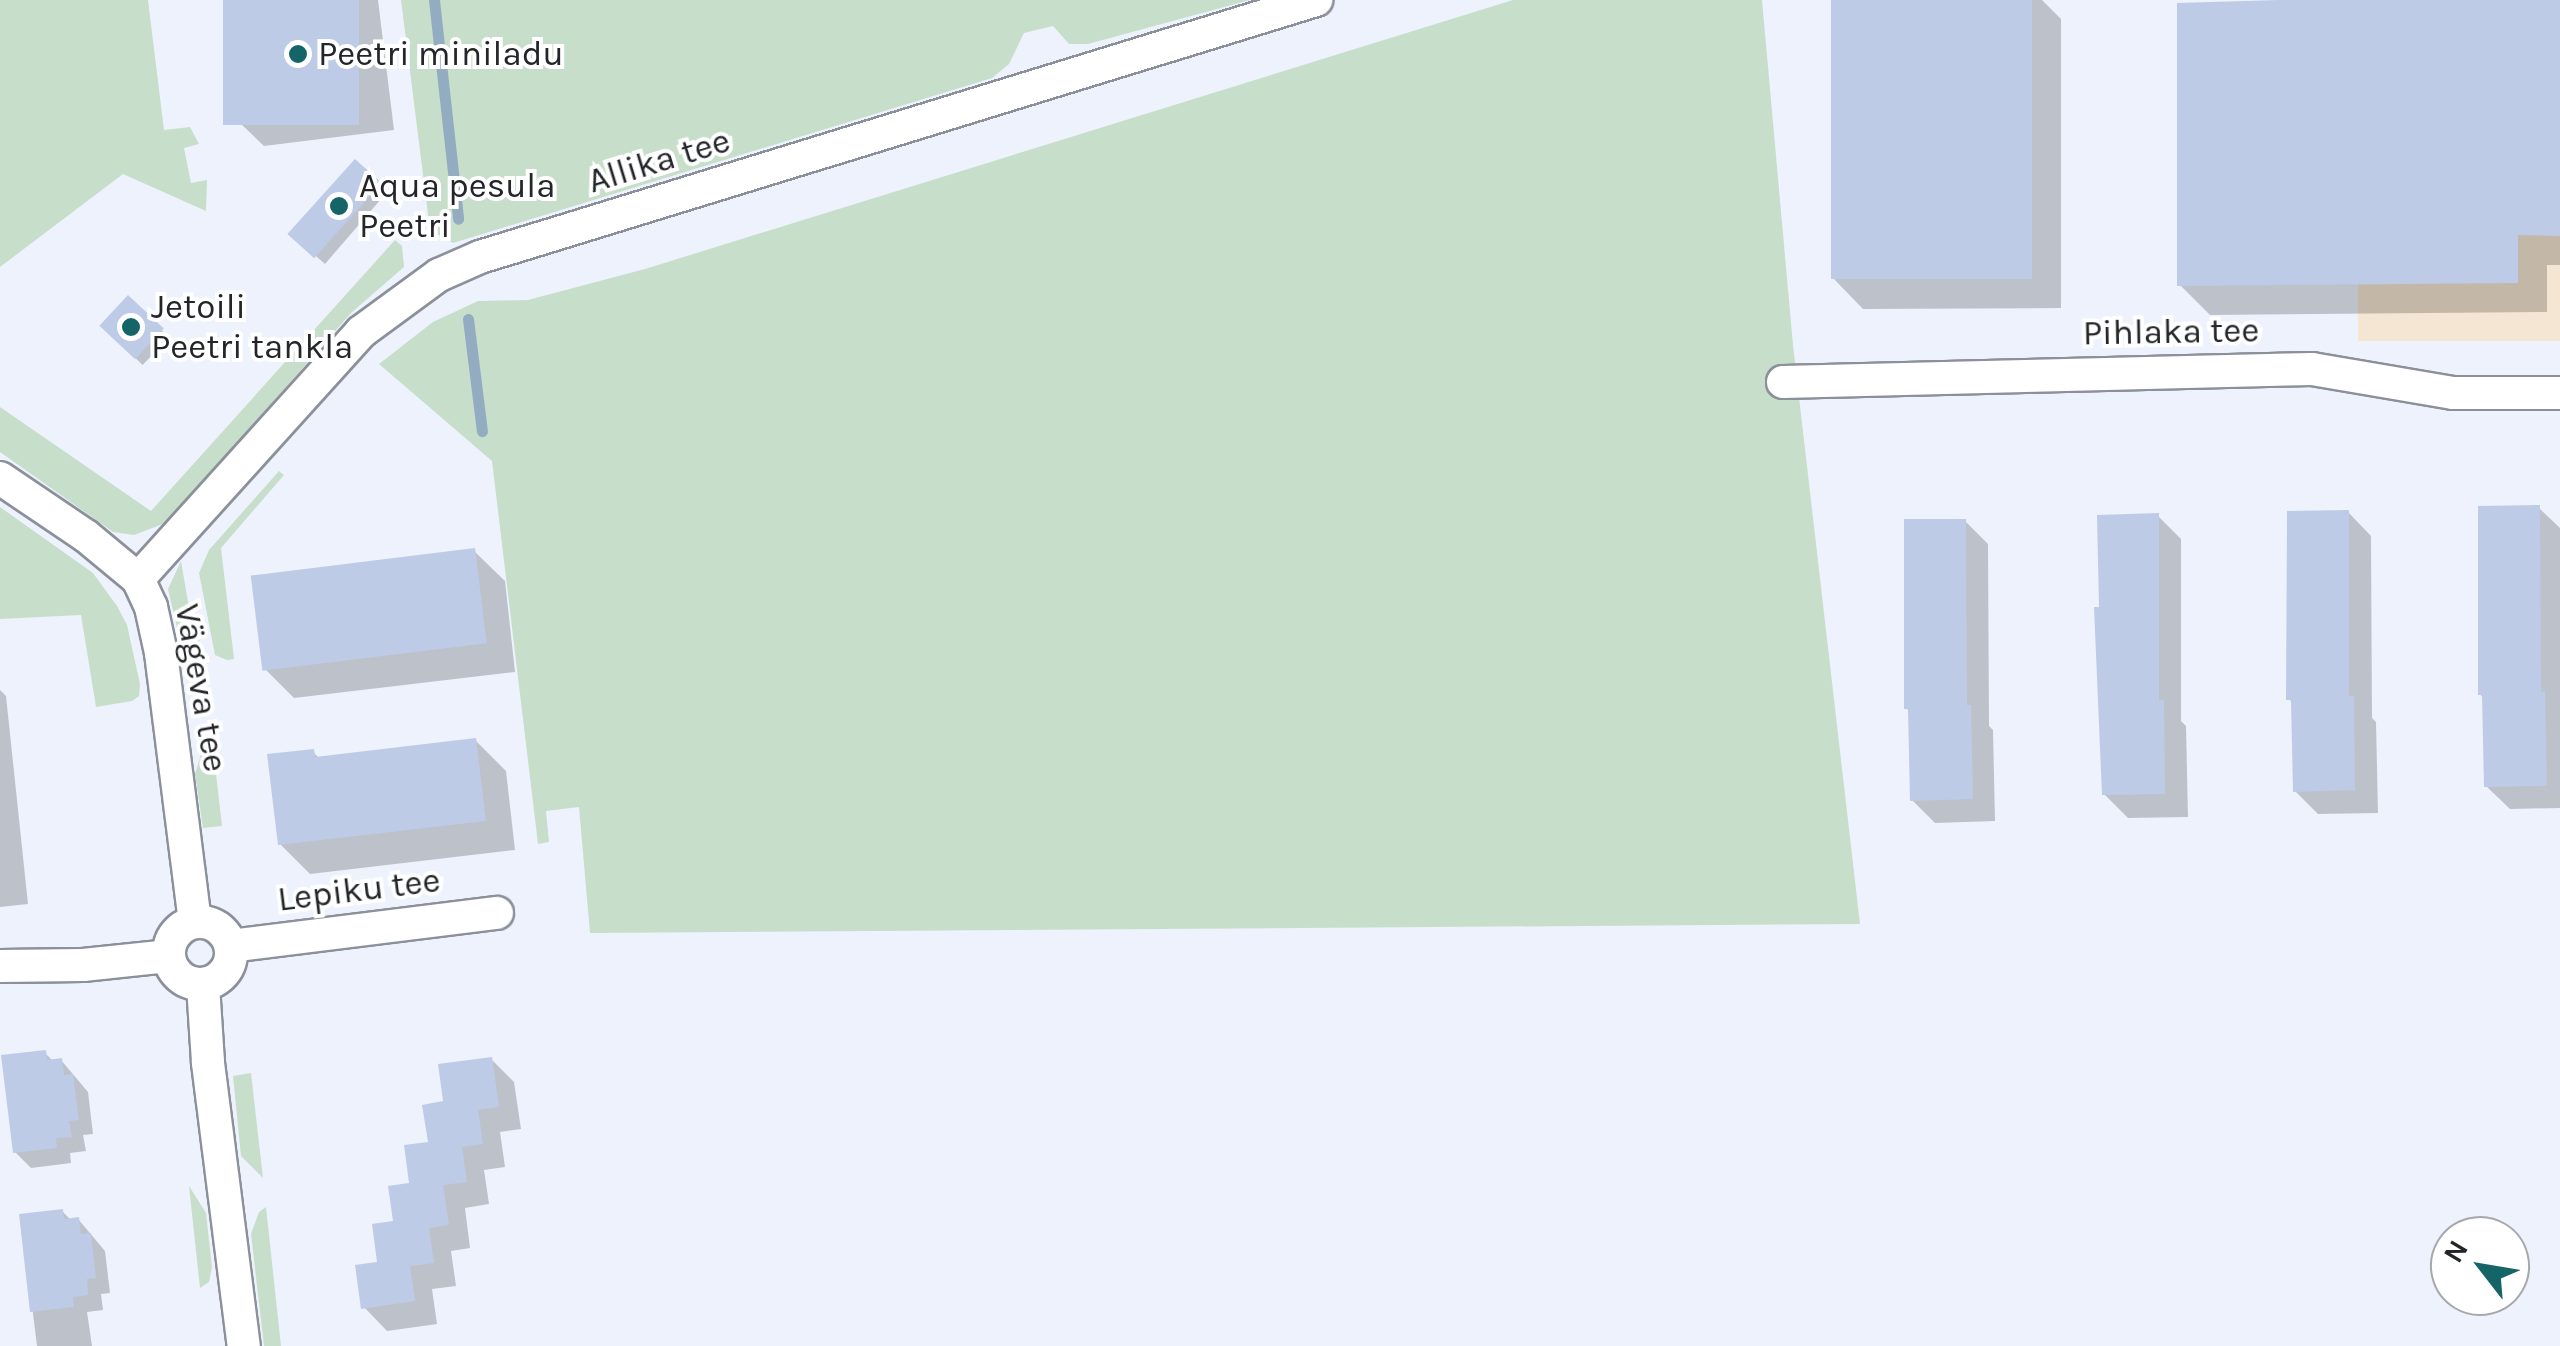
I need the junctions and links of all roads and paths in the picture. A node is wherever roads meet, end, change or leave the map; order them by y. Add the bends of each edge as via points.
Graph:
1 (1316, 0) edge
2 (1783, 382) dead end
3 (2560, 393) edge
4 (0, 478) edge
5 (138, 579) junction
6 (497, 913) dead end
7 (195, 922) junction
8 (231, 946) junction
9 (168, 956) junction
10 (0, 966) edge
11 (203, 985) junction
12 (244, 1346) edge

1 - 5 street, Allika tee via 439,275 361,332
2 - 3 street, Pihlaka tee via 2312,369 2453,394
4 - 5 street, Vägeva tee
5 - 7 street, Vägeva tee via 161,653
6 - 8 street, Lepiku tee
7 - 8 street via 220,928
7 - 9 street via 178,930
8 - 11 street via 224,974
9 - 10 street
9 - 11 street via 179,977
11 - 12 street

